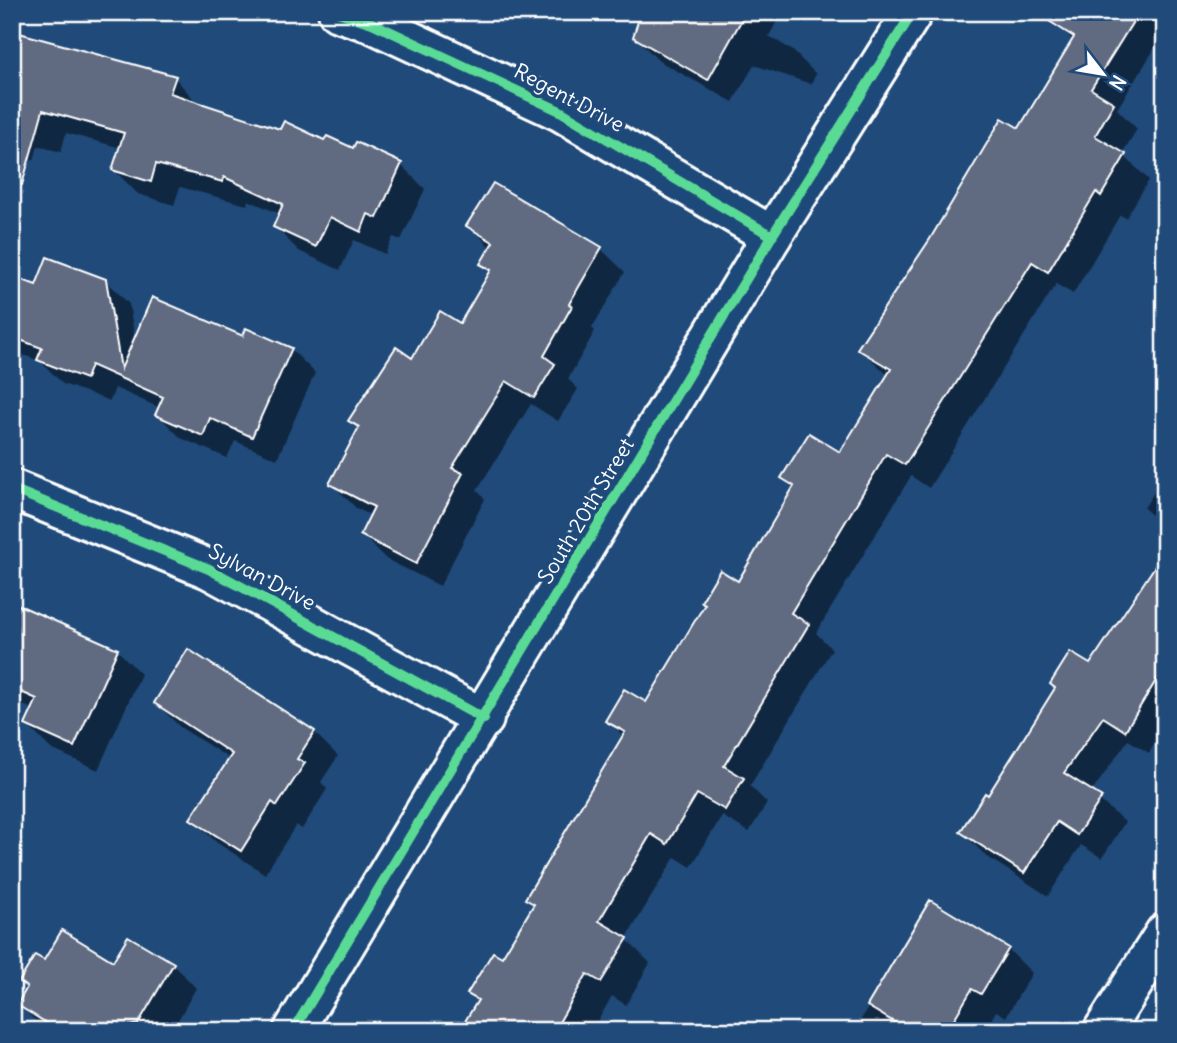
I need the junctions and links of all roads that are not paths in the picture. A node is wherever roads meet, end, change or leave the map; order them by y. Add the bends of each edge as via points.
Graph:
1 (338, 12) edge
2 (914, 12) edge
3 (772, 236) junction
4 (12, 489) edge
5 (484, 719) junction
6 (1165, 933) edge
7 (293, 1031) edge
8 (1103, 1031) edge

1 - 3 street, Regent Drive via 372,23 560,111
2 - 3 street, South 20th Street
3 - 5 street, South 20th Street
4 - 5 street, Sylvan Drive via 209,569
5 - 7 street, South 20th Street
6 - 8 street

